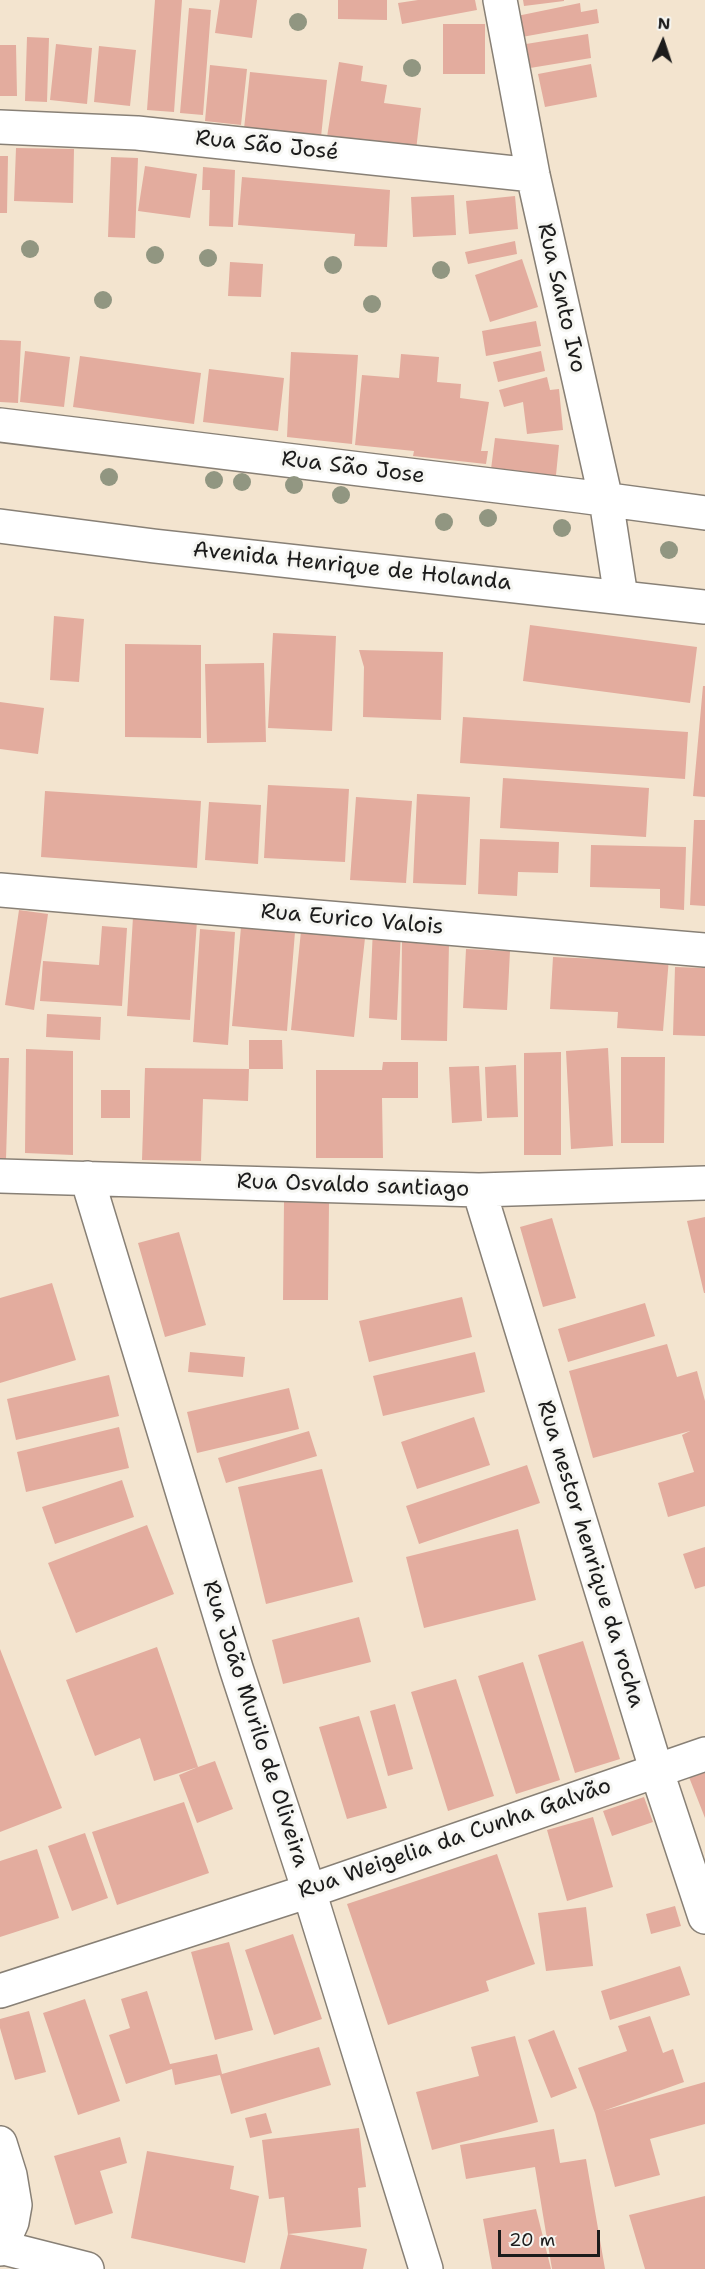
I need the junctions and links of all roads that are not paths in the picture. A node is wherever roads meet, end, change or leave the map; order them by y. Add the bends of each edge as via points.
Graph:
1 (500, 0) edge
2 (0, 127) edge
3 (533, 175) junction
4 (0, 425) edge
5 (606, 500) junction
6 (705, 513) edge
7 (0, 526) edge
8 (621, 597) junction
9 (705, 606) edge
10 (0, 890) edge
11 (705, 950) edge
12 (0, 1176) edge
13 (87, 1178) junction
14 (705, 1184) edge
15 (479, 1190) junction
16 (705, 1754) edge
17 (656, 1769) junction
18 (309, 1891) junction
19 (705, 1917) edge
20 (0, 1991) edge
21 (0, 2143) edge
22 (0, 2248) edge
23 (87, 2269) edge
24 (426, 2269) edge

1 - 3 street, Rua Santo Ivo
2 - 3 street, Rua São José via 137,132
3 - 5 street, Rua Santo Ivo
4 - 5 street, Rua São Jose
5 - 6 street, Rua São Jose
5 - 8 street, Rua Santo Ivo
7 - 8 street, Avenida Henrique de Holanda
8 - 9 street, Avenida Henrique de Holanda
10 - 11 street, Rua Eurico Valois
12 - 13 street, Rua Osvaldo santiago
13 - 15 street, Rua Osvaldo santiago
13 - 18 street, Rua João Murilo de Oliveira via 236,1668
14 - 15 street, Rua Osvaldo santiago
15 - 17 street, Rua nestor henrique da rocha
16 - 17 street, Rua Weigelia da Cunha Galvão
17 - 18 street, Rua Weigelia da Cunha Galvão
17 - 19 street, Rua nestor henrique da rocha
18 - 20 street, Rua Weigelia da Cunha Galvão
18 - 24 street, Rua João Murilo de Oliveira
21 - 22 street via 15,2205
22 - 23 street

